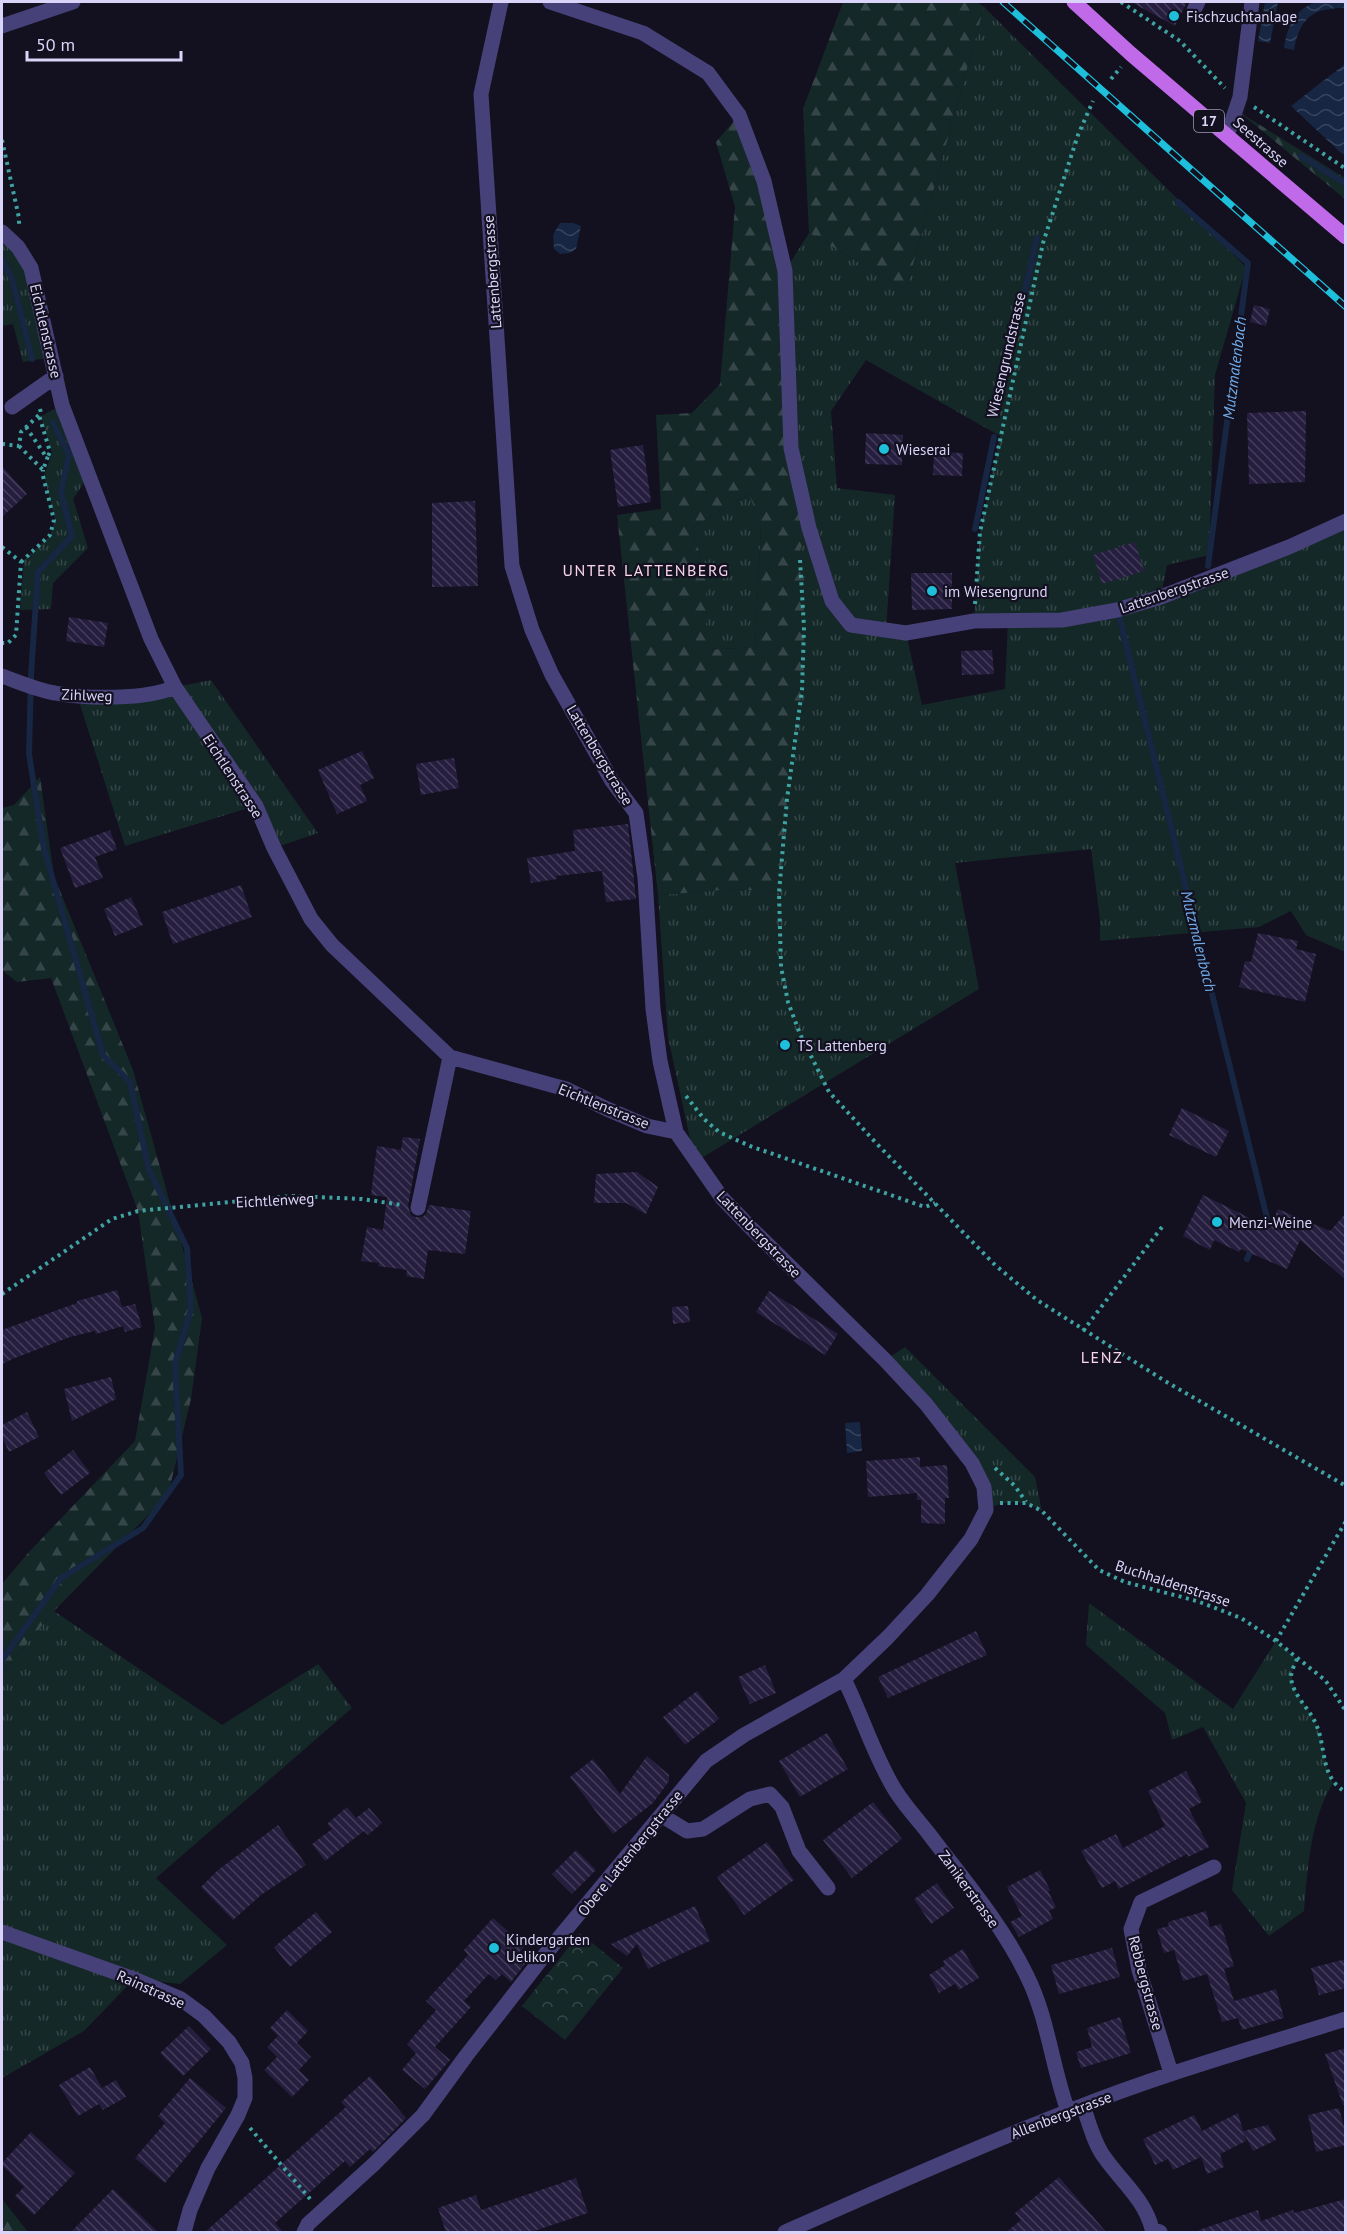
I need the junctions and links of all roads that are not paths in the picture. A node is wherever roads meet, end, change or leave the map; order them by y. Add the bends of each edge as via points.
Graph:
1 (73, 2) edge
2 (501, 2) edge
3 (550, 2) edge
4 (1074, 2) edge
5 (1249, 3) edge
6 (2, 26) edge
7 (1227, 136) junction
8 (2, 232) edge
9 (1346, 237) edge
10 (56, 376) junction
11 (12, 406) dead end
12 (1346, 521) edge
13 (2, 676) edge
14 (175, 687) junction
15 (450, 1057) junction
16 (676, 1132) junction
17 (418, 1208) road end
18 (986, 1510) joint
19 (844, 1679) junction
20 (661, 1815) junction
21 (1214, 1867) dead end
22 (828, 1888) dead end
23 (2, 1932) edge
24 (1346, 2019) edge
25 (1171, 2073) junction
26 (1083, 2106) junction
27 (1068, 2111) junction
28 (1154, 2231) edge
29 (184, 2232) edge
30 (303, 2232) edge
31 (785, 2232) edge

1 - 6 street
2 - 16 street, Lattenbergstrasse via 481,94 512,566 532,630 552,675 612,781 636,813 645,878 653,1009
3 - 12 street, Lattenbergstrasse via 644,33 708,72 739,115 764,182 785,271 791,448 809,528 832,601 851,625 906,633 974,621 1062,620 1117,610 1161,597
4 - 7 main road, Seestrasse / 17
5 - 7 street via 1240,96
7 - 9 main road, Seestrasse / 17
8 - 10 street, Eichtlenstrasse via 18,247 31,268
10 - 11 street
10 - 14 street, Eichtlenstrasse via 62,405 147,629
13 - 14 street, Zihlweg via 55,693 97,697 149,696
14 - 15 street, Eichtlenstrasse via 256,806 311,919 332,945
15 - 16 street, Eichtlenstrasse via 567,1089 647,1126
15 - 17 street
16 - 18 street, Lattenbergstrasse via 722,1198 926,1404 972,1463 984,1487
18 - 19 street, Obere Lattenbergstrasse via 970,1539 927,1595
19 - 20 street, Obere Lattenbergstrasse via 706,1761
19 - 27 street, Zanikerstrasse via 896,1791 974,1892 1027,1976
20 - 22 street via 687,1831 703,1829 750,1799 770,1794 782,1807 799,1851
20 - 30 street, Obere Lattenbergstrasse via 543,1957 423,2115
21 - 25 street, Rebbergstrasse via 1141,1902 1131,1929 1139,1970
23 - 29 street, Rainstrasse via 181,1999 229,2042 242,2063 244,2097 238,2115 208,2168
24 - 25 street, Allenbergstrasse
25 - 26 street, Allenbergstrasse
26 - 27 street, Allenbergstrasse
26 - 28 street via 1103,2156 1142,2205
27 - 31 street, Allenbergstrasse

